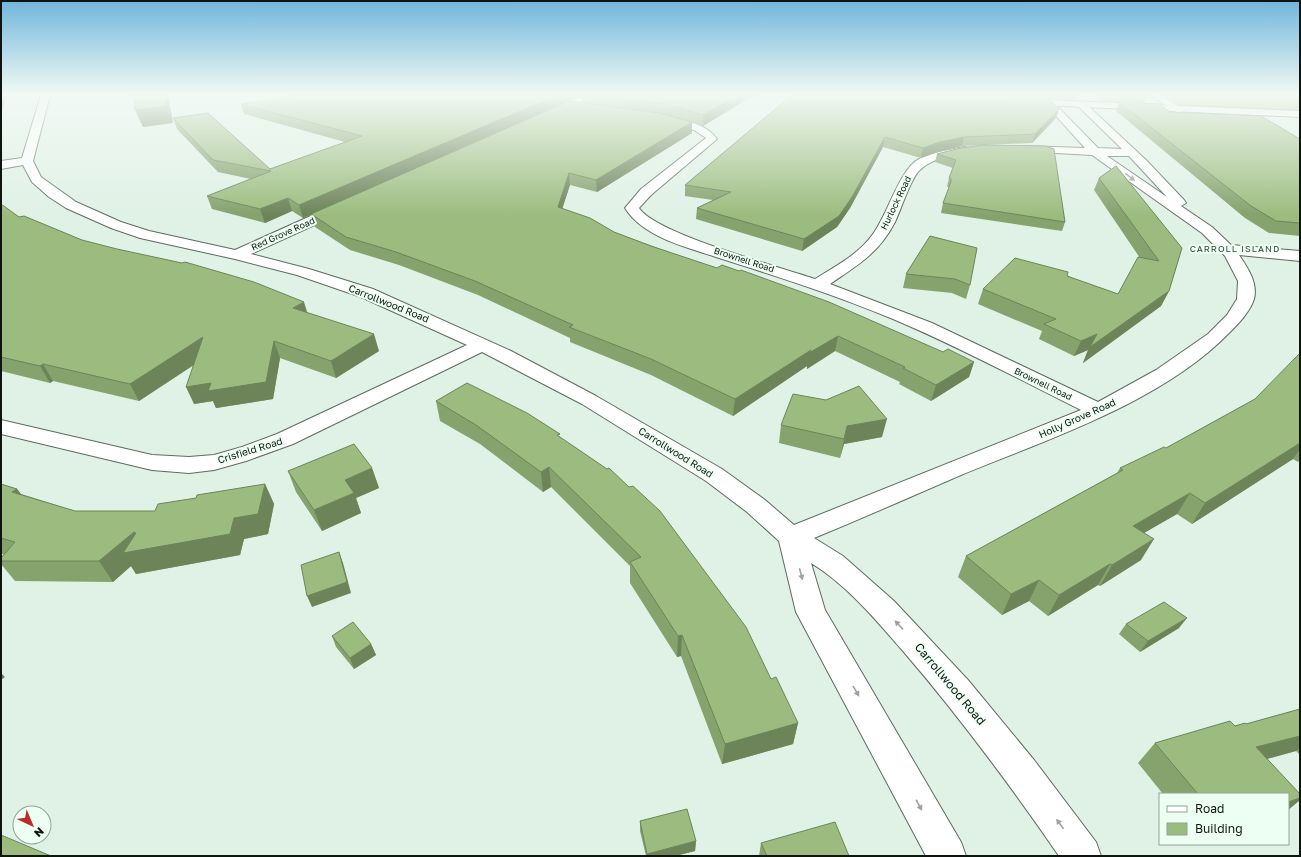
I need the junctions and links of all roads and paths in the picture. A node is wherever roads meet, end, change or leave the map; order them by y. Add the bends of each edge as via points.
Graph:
1 (34, 135) edge
2 (709, 135) edge
3 (1079, 135) edge
4 (1113, 135) edge
5 (978, 148) edge
6 (1011, 148) edge
7 (1095, 152) junction
8 (1131, 153) junction
9 (26, 161) junction
10 (1, 165) edge
11 (351, 203) edge
12 (1193, 221) junction
13 (1226, 249) junction
14 (237, 255) junction
15 (1300, 256) edge
16 (818, 284) junction
17 (482, 345) junction
18 (1097, 410) junction
19 (1, 427) edge
20 (791, 537) junction
21 (947, 856) edge
22 (1082, 856) edge

1 - 9 street
2 - 16 street, Brownell Road via 712,139 646,192 632,208 632,213 638,219 673,236
3 - 7 street, Holly Grove Road
4 - 8 street, Holly Grove Road
5 - 16 street, Hurlock Road via 936,156 913,169 888,222 874,243 855,261
6 - 7 street
7 - 8 street
7 -> 12 street, Holly Grove Road
8 - 12 street, Holly Grove Road via 1167,188
9 - 10 street
9 - 14 street, Carrollwood Road via 43,186 71,205 94,216 145,235
11 - 14 street, Red Grove Road
12 - 13 street, Holly Grove Road
13 - 15 street
13 - 18 street, Holly Grove Road via 1246,281 1247,290 1238,313 1229,325 1213,340 1175,367
14 - 17 street, Carrollwood Road via 303,272 367,293
16 - 18 street, Brownell Road via 931,329
17 - 19 street, Crisfield Road via 285,439 258,450 213,462 165,464 121,457
17 - 20 street, Carrollwood Road via 635,426 714,475 756,506
18 - 20 street, Holly Grove Road
20 -> 21 street via 811,612
22 -> 20 street, Carrollwood Road via 1022,772 917,644 863,589 833,563

